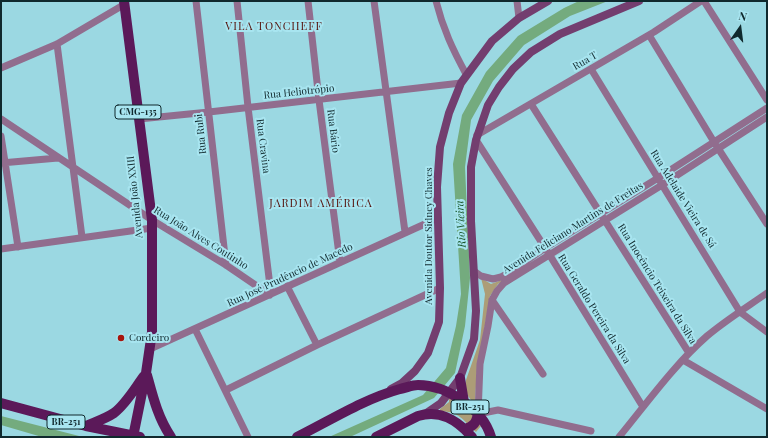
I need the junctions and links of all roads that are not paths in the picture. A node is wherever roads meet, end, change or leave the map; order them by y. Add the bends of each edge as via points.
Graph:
1 (196, 1) edge
2 (237, 1) edge
3 (308, 1) edge
4 (374, 1) edge
5 (436, 1) edge
6 (517, 1) edge
7 (548, 1) edge
8 (639, 1) edge
9 (703, 1) edge
10 (124, 3) edge
11 (519, 18) junction
12 (649, 35) junction
13 (58, 44) junction
14 (1, 68) edge
15 (591, 69) junction
16 (466, 74) junction
17 (461, 83) junction
18 (386, 92) junction
19 (319, 100) junction
20 (767, 100) edge
21 (531, 104) junction
22 (248, 108) junction
23 (767, 108) edge
24 (209, 112) junction
25 (767, 117) edge
26 (1, 119) edge
27 (139, 119) junction
28 (1, 136) edge
29 (476, 138) junction
30 (714, 142) junction
31 (718, 149) junction
32 (58, 158) junction
33 (3, 163) edge
34 (74, 169) junction
35 (660, 181) junction
36 (603, 217) junction
37 (438, 218) junction
38 (152, 224) junction
39 (767, 224) edge
40 (405, 232) junction
41 (82, 237) junction
42 (18, 247) junction
43 (1, 249) edge
44 (547, 251) junction
45 (340, 262) junction
46 (226, 265) junction
47 (474, 271) junction
48 (287, 286) junction
49 (440, 288) junction
50 (767, 293) edge
51 (271, 294) junction
52 (492, 300) junction
53 (740, 312) junction
54 (195, 329) junction
55 (767, 332) edge
56 (317, 345) junction
57 (150, 349) junction
58 (689, 353) junction
59 (683, 360) junction
60 (146, 373) junction
61 (543, 374) dead end
62 (460, 378) junction
63 (226, 390) junction
64 (450, 392) junction
65 (381, 394) junction
66 (464, 402) junction
67 (1, 403) edge
68 (643, 407) junction
69 (767, 409) edge
70 (425, 414) junction
71 (478, 414) junction
72 (86, 426) junction
73 (465, 429) junction
74 (591, 432) dead end
75 (490, 434) edge
76 (135, 436) edge
77 (171, 437) edge
78 (248, 437) edge
79 (297, 437) edge
80 (376, 437) edge
81 (472, 437) edge
82 (476, 437) edge
83 (619, 437) edge

1 - 24 street, Rua Rubi
2 - 22 street, Rua Cravina
3 - 19 street, Rua Bário
4 - 18 street
5 - 16 street via 447,38
6 - 11 street
7 - 11 main road, Avenida Doutor Sidney Chaves
8 - 29 main road via 560,34 531,52 499,86 488,105
9 - 12 street, Rua T
9 - 20 street
10 - 13 street
10 - 27 main road, Avenida João XXIII / CMG-135
11 - 16 main road, Avenida Doutor Sidney Chaves via 492,41
12 - 15 street, Rua T
12 - 30 street
13 - 14 street
13 - 34 street
15 - 21 street, Rua T
15 - 35 street, Rua Adelaide Vieira de Sá
16 - 17 main road, Avenida Doutor Sidney Chaves
17 - 18 street, Rua Heliotrópio
17 - 37 main road, Avenida Doutor Sidney Chaves via 449,113 440,147
18 - 19 street, Rua Heliotrópio
18 - 40 street
19 - 22 street, Rua Heliotrópio
19 - 45 street, Rua Bário
21 - 29 street, Rua T
21 - 36 street, Rua Inocêncio Teixeira da Silva
22 - 24 street, Rua Heliotrópio
22 - 51 street, Rua Cravina
23 - 30 street, Avenida Feliciano Martins de Freitas
24 - 27 street, Rua Heliotrópio
24 - 46 street, Rua Rubi
25 - 31 street, Avenida Feliciano Martins de Freitas
26 - 32 street, Rua João Alves Coutinho
27 - 38 main road, Avenida João XXIII / CMG-135
28 - 33 street
29 - 44 street, Rua Geraldo Pereira da Silva
29 - 47 main road via 471,167
30 - 31 street
30 - 35 street, Avenida Feliciano Martins de Freitas
31 - 35 street, Avenida Feliciano Martins de Freitas
31 - 39 street
32 - 33 street
32 - 34 street, Rua João Alves Coutinho
33 - 42 street
34 - 38 street, Rua João Alves Coutinho
34 - 41 street
35 - 36 street, Avenida Feliciano Martins de Freitas
35 - 53 street, Rua Adelaide Vieira de Sá
36 - 44 street, Avenida Feliciano Martins de Freitas
36 - 58 street, Rua Inocêncio Teixeira da Silva
37 - 40 street, Rua José Prudêncio de Macedo
37 - 49 main road, Avenida Doutor Sidney Chaves
38 - 41 street
38 - 46 street, Rua João Alves Coutinho
38 - 57 main road, Avenida João XXIII / CMG-135
40 - 45 street, Rua José Prudêncio de Macedo
41 - 42 street
42 - 43 street
44 - 47 street, Avenida Feliciano Martins de Freitas via 501,277 488,278
44 - 52 street, Avenida Feliciano Martins de Freitas via 504,283
44 - 68 street, Rua Geraldo Pereira da Silva
45 - 48 street, Rua José Prudêncio de Macedo
46 - 51 street, Rua João Alves Coutinho
47 - 62 main road via 474,339
48 - 51 street, Rua José Prudêncio de Macedo
48 - 56 street
49 - 56 street
49 - 65 main road, Avenida Doutor Sidney Chaves via 439,322 428,353 402,383
50 - 53 street
51 - 54 street, Rua José Prudêncio de Macedo
52 - 61 street
52 - 71 street, Avenida Feliciano Martins de Freitas via 480,364
53 - 55 street, Rua Adelaide Vieira de Sá
53 - 58 street via 723,322
54 - 57 street, Rua José Prudêncio de Macedo
54 - 63 street
56 - 63 street
57 - 60 main road, Avenida João XXIII / CMG-135
58 - 59 street
59 - 68 street
59 - 69 street
60 - 72 main road via 115,412
60 - 76 main road, Avenida João XXIII / CMG-135
60 - 77 main road via 156,408
62 - 64 main road
62 - 66 main road
63 - 78 street
64 - 65 main road, BR-251 via 439,387 417,385
64 - 66 main road, BR-251
64 - 70 main road via 441,403
65 - 79 main road, BR-251
66 - 71 main road, BR-251
67 - 72 main road, BR-251
68 - 83 street
70 - 73 main road, BR-251 via 443,415
70 - 80 main road
71 - 73 main road via 476,423
71 - 74 street via 498,410
71 - 75 main road, BR-251
72 - 76 main road, BR-251
73 - 81 main road, BR-251
75 - 82 main road via 482,431

